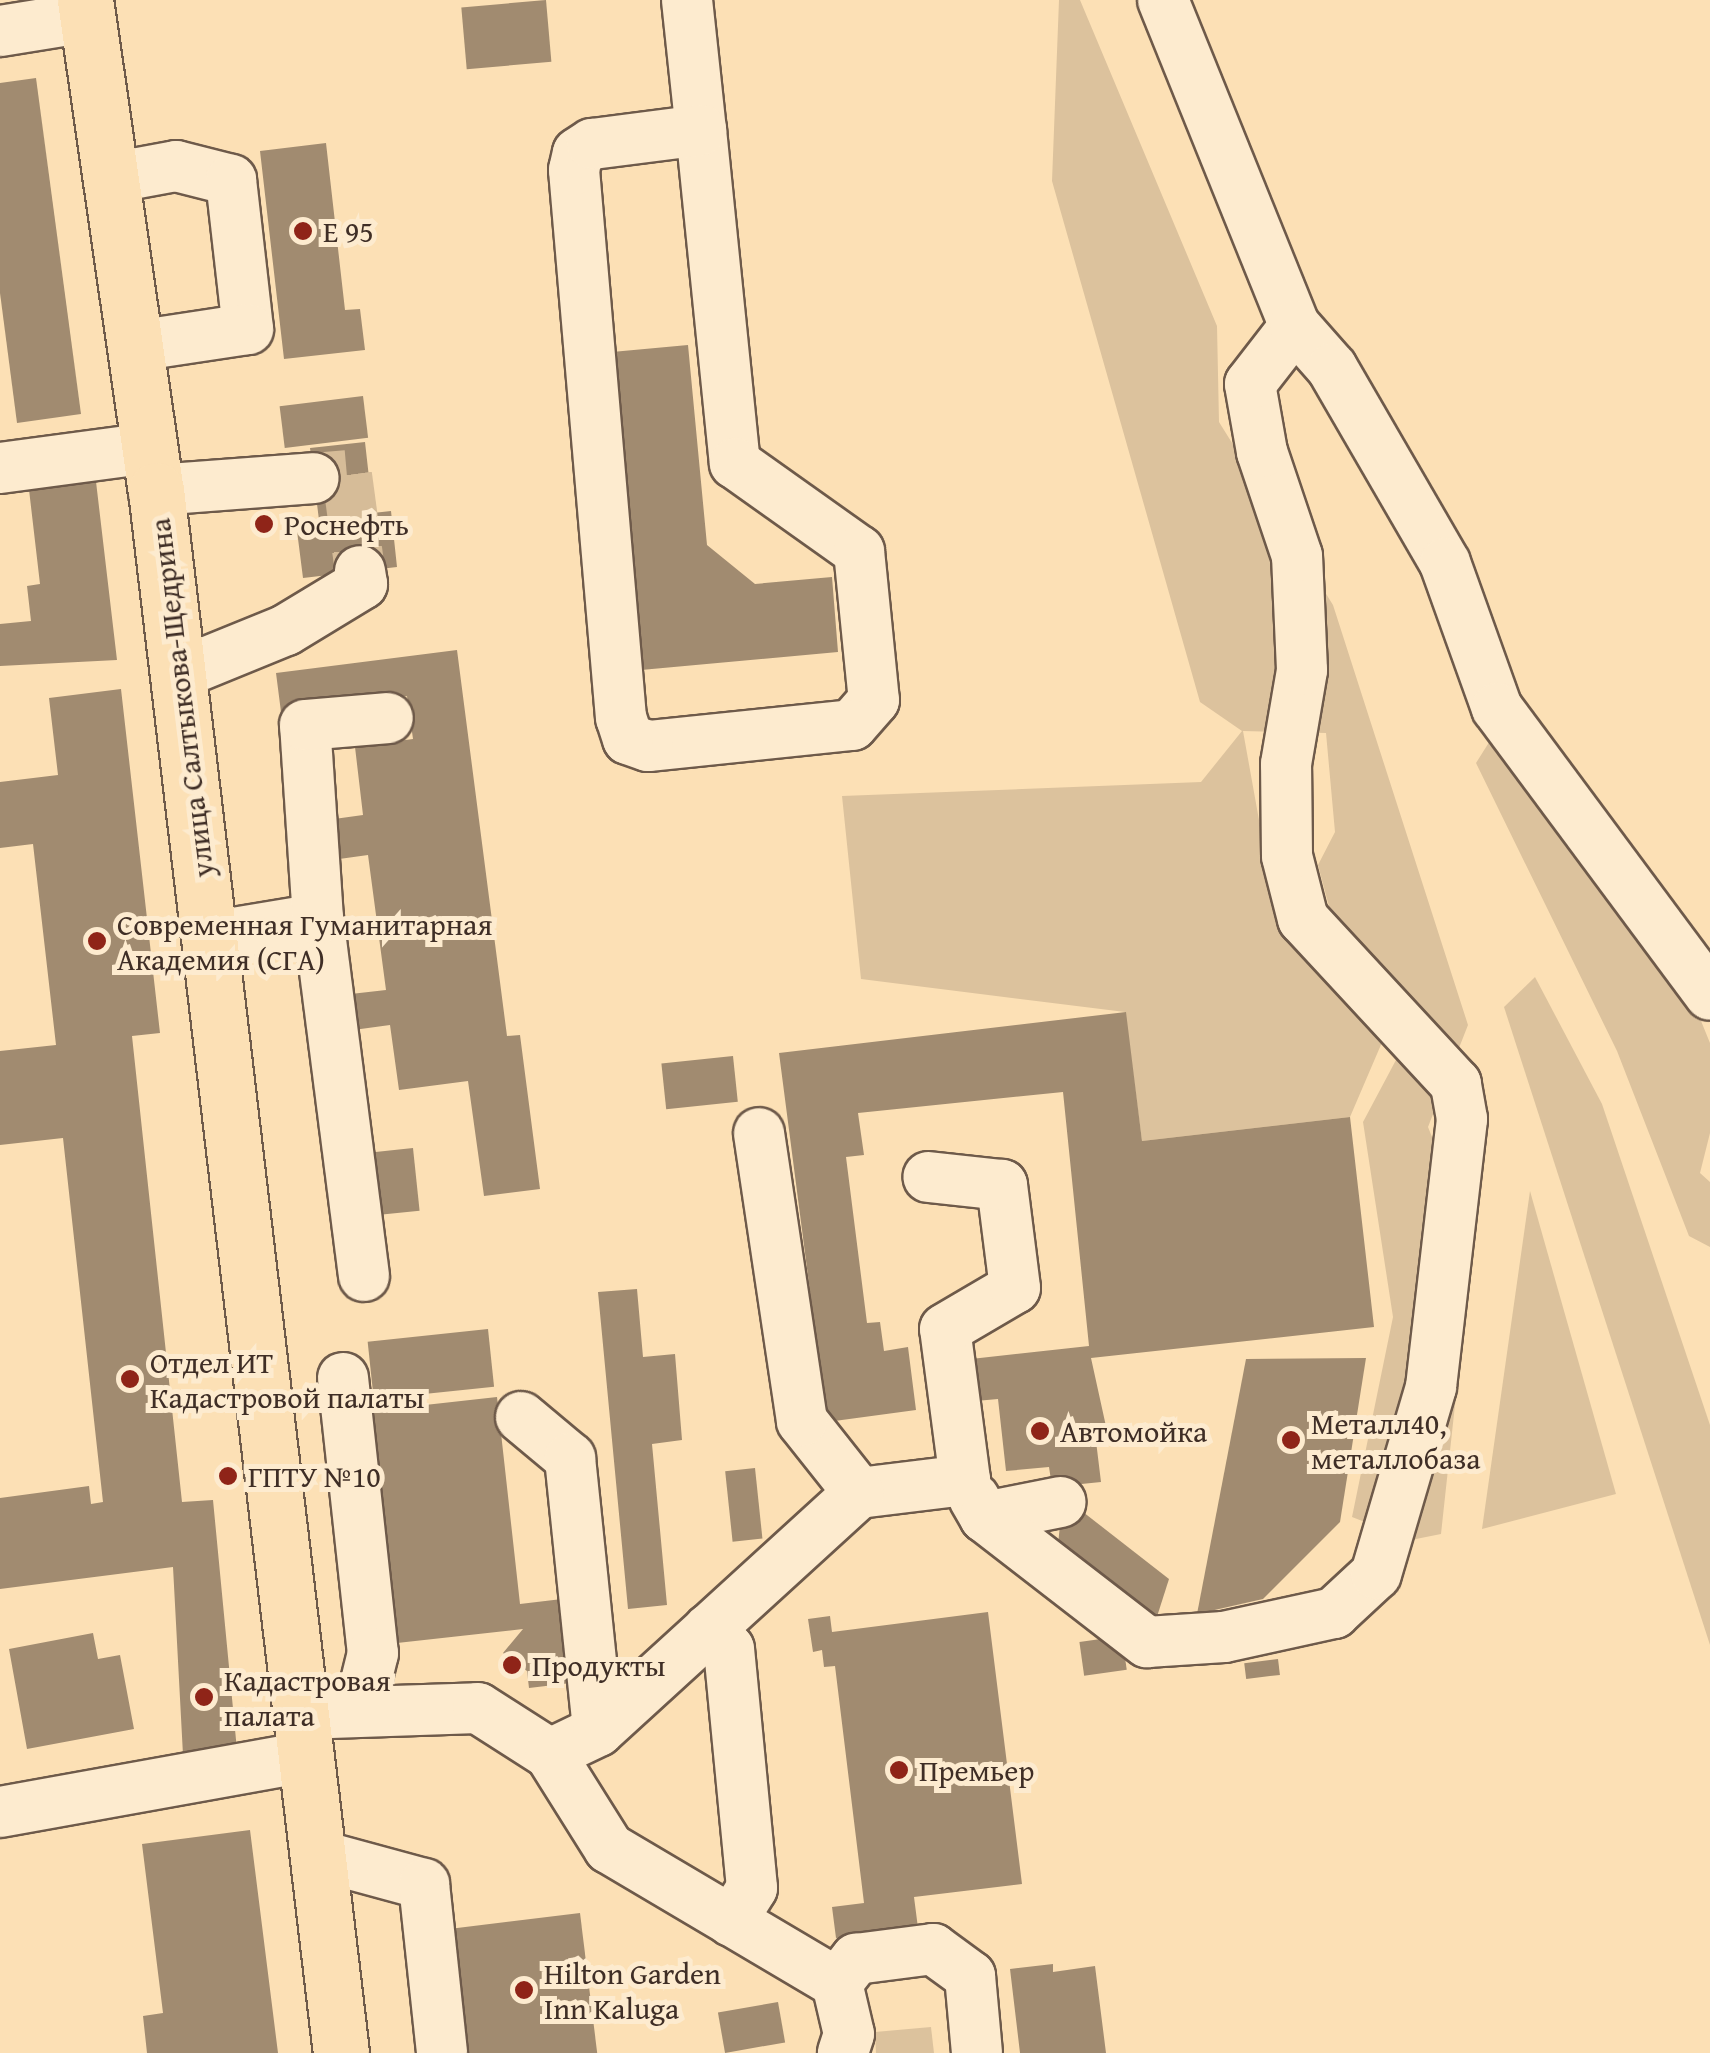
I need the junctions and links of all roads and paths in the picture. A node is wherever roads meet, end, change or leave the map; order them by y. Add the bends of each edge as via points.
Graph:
1 (686, 0) edge
2 (1163, 0) edge
3 (86, 8) edge
4 (0, 31) edge
5 (701, 130) junction
6 (111, 178) junction
7 (1295, 326) junction
8 (136, 346) junction
9 (0, 468) edge
10 (153, 469) junction
11 (314, 478) tunnel mouth
12 (360, 571) dead end
13 (178, 674) junction
14 (388, 718) dead end
15 (318, 919) junction
16 (209, 937) junction
17 (1710, 994) edge
18 (760, 1133) dead end
19 (928, 1177) dead end
20 (364, 1276) dead end
21 (343, 1378) dead end
22 (521, 1417) dead end
23 (859, 1493) junction
24 (975, 1499) junction
25 (1061, 1502) dead end
26 (709, 1630) junction
27 (360, 1706) junction
28 (598, 1731) junction
29 (303, 1736) junction
30 (550, 1754) junction
31 (0, 1812) edge
32 (317, 1856) junction
33 (731, 1921) junction
34 (837, 1983) junction
35 (342, 2053) edge
36 (442, 2053) edge
37 (843, 2053) edge
38 (977, 2053) edge

1 - 5 lane
2 - 7 lane
3 - 4 lane
3 - 6 main road, улица Салтыкова-Щедрина
5 - 5 lane via 736,463 859,551 874,700 852,725 648,746 628,739 621,718 574,170 578,153 592,144
6 - 8 main road, улица Салтыкова-Щедрина
6 - 8 lane via 176,166 232,180 248,329
7 - 17 lane via 1332,368 1445,563 1497,708
7 - 24 lane via 1250,384 1262,452 1297,556 1302,670 1286,764 1287,856 1304,919 1456,1084 1462,1119 1430,1387 1376,1574 1334,1612 1224,1637 1148,1642
8 - 10 main road, улица Салтыкова-Щедрина
9 - 10 lane
10 - 11 lane
10 - 13 main road, улица Салтыкова-Щедрина
12 - 13 lane via 362,584 286,630
13 - 16 main road, улица Салтыкова-Щедрина
14 - 15 lane via 305,725
15 - 16 lane
15 - 20 lane
16 - 29 main road, улица Салтыкова-Щедрина
18 - 23 lane via 802,1421
19 - 24 lane via 1002,1185 1015,1288 945,1328
21 - 27 lane via 373,1652
22 - 28 lane via 570,1458
23 - 24 lane
23 - 26 lane
24 - 25 lane
26 - 28 lane
26 - 33 lane via 729,1650 752,1888
27 - 29 lane
27 - 30 lane via 478,1708
28 - 30 lane
29 - 31 lane
29 - 32 main road, улица Салтыкова-Щедрина
30 - 33 lane via 608,1848
32 - 35 main road, улица Салтыкова-Щедрина
32 - 36 lane via 424,1884
33 - 34 lane
34 - 37 lane via 849,2034
34 - 38 lane via 856,1959 933,1949 970,1976

